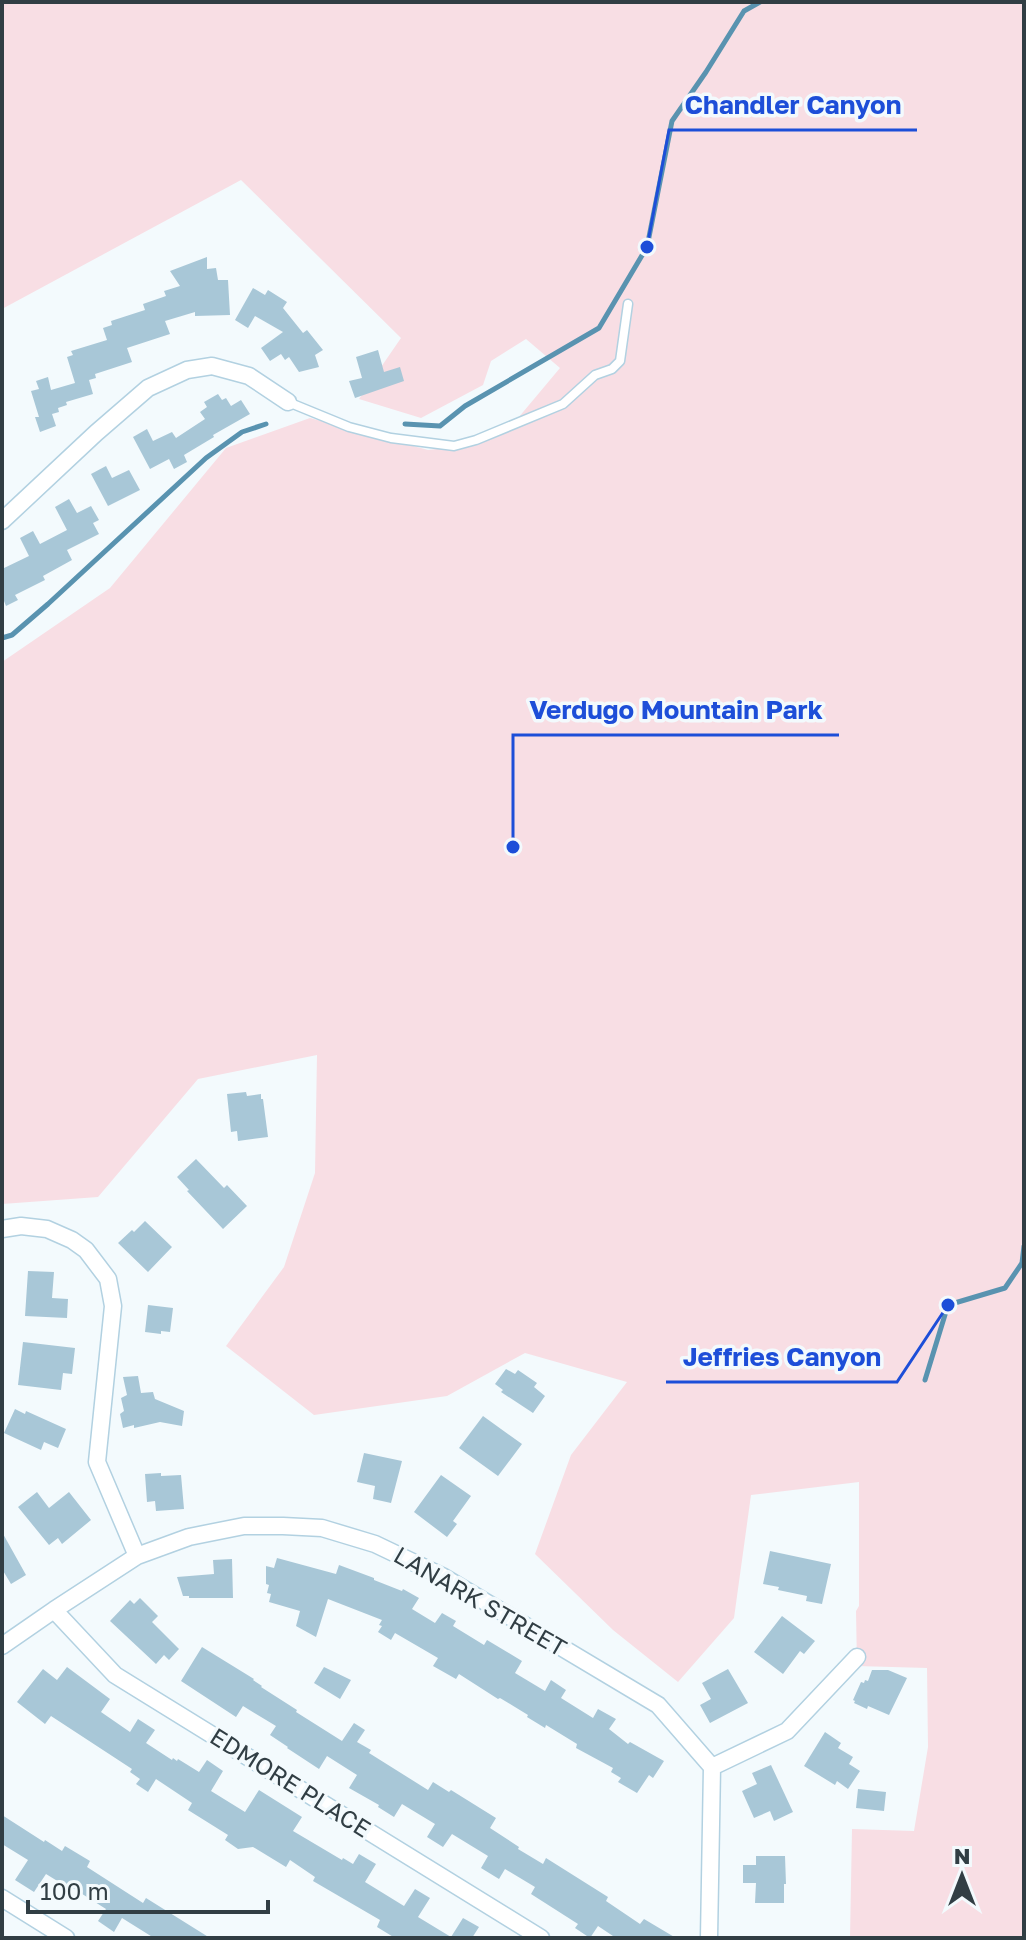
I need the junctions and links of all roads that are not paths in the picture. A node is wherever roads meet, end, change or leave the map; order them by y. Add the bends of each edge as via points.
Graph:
1 (628, 304) dead end
2 (288, 402) joint
3 (2, 521) edge
4 (2, 1229) edge
5 (137, 1556) junction
6 (54, 1610) junction
7 (2, 1646) edge
8 (857, 1657) dead end
9 (712, 1767) junction
10 (2, 1898) edge
11 (66, 1938) edge
12 (541, 1938) edge
13 (709, 1938) edge

1 - 2 lane via 620,361 612,369 595,375 563,404 476,440 454,446 391,438
2 - 3 street via 249,376 212,366 187,370 148,388
4 - 5 street via 47,1229 72,1240 108,1279 113,1306 97,1462
5 - 6 street, LANARK STREET
5 - 9 street, LANARK STREET via 189,1537 244,1526 322,1528 375,1544 442,1576 658,1705
6 - 7 street, LANARK STREET
6 - 12 street, EDMORE PLACE via 115,1675
8 - 9 street via 787,1731
9 - 13 street
10 - 11 street

